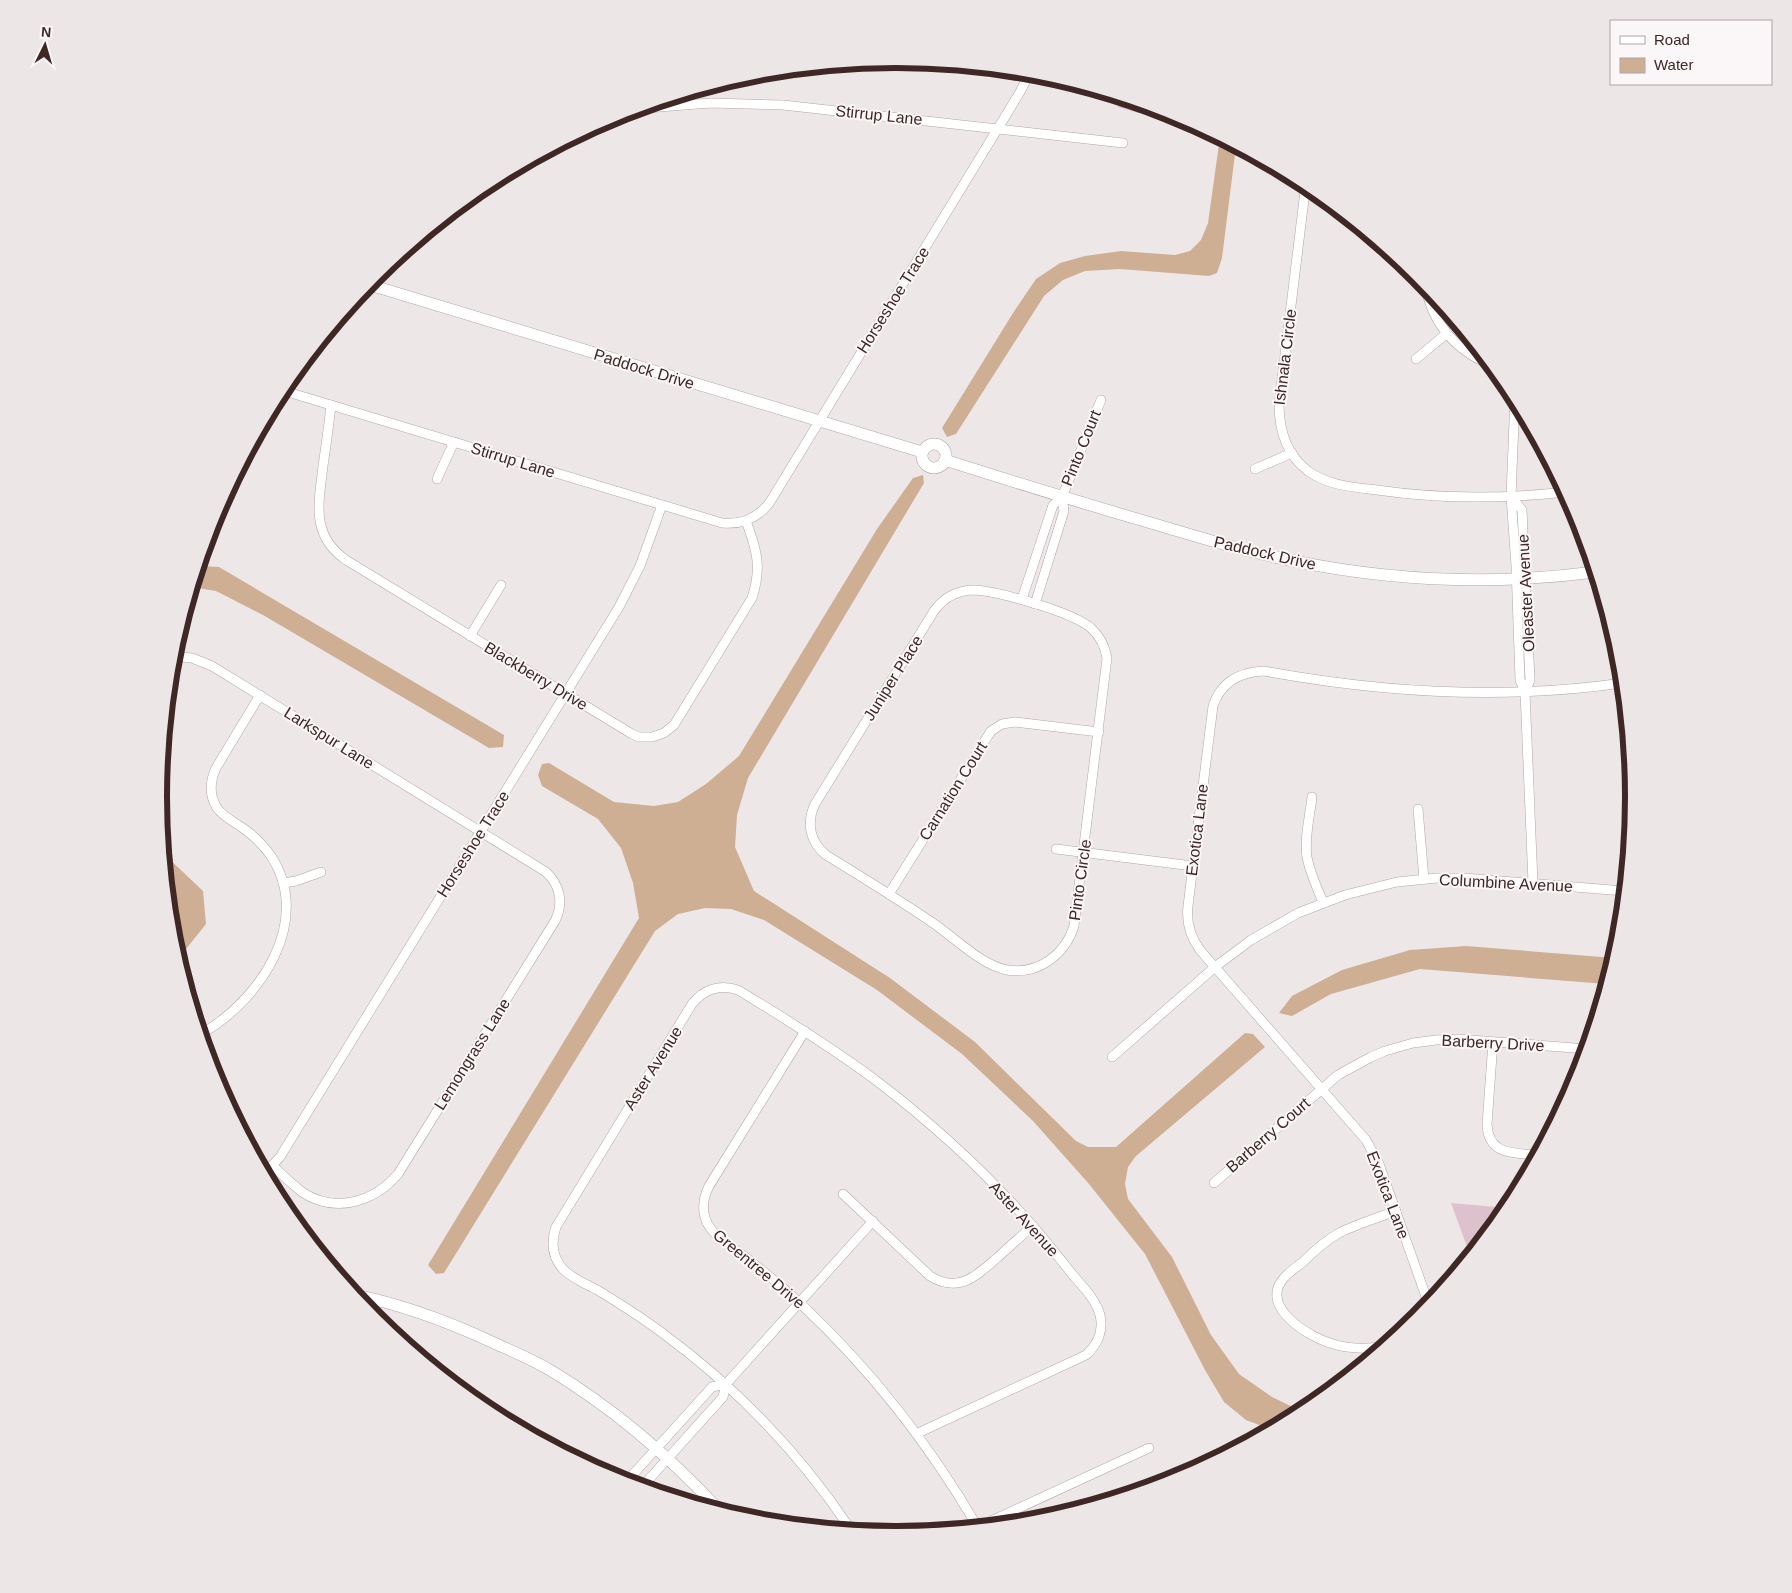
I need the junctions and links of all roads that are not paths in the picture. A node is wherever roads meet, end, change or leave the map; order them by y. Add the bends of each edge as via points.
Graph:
1 (1026, 80) edge
2 (659, 107) edge
3 (998, 129) junction
4 (1123, 142) dead end
5 (1305, 193) edge
6 (376, 287) edge
7 (1430, 301) edge
8 (1446, 334) junction
9 (1416, 358) dead end
10 (1477, 358) edge
11 (289, 392) edge
12 (1101, 400) dead end
13 (331, 405) junction
14 (1514, 411) edge
15 (818, 422) junction
16 (454, 442) junction
17 (922, 452) junction
18 (1292, 453) junction
19 (945, 460) junction
20 (1256, 469) dead end
21 (437, 479) dead end
22 (1558, 493) edge
23 (1511, 496) junction
24 (1062, 497) junction
25 (662, 505) junction
26 (746, 521) junction
27 (1589, 572) edge
28 (1520, 578) junction
29 (501, 585) dead end
30 (1022, 599) junction
31 (1034, 604) junction
32 (470, 636) junction
33 (181, 657) edge
34 (1616, 684) edge
35 (1525, 692) junction
36 (565, 694) junction
37 (260, 695) junction
38 (1099, 732) junction
39 (1312, 797) dead end
40 (1418, 809) dead end
41 (810, 829) joint
42 (481, 831) junction
43 (1056, 849) dead end
44 (1084, 852) junction
45 (1192, 866) junction
46 (321, 872) dead end
47 (1424, 879) junction
48 (283, 883) junction
49 (1533, 883) junction
50 (1619, 891) edge
51 (889, 894) junction
52 (1322, 902) junction
53 (1216, 967) junction
54 (206, 1031) edge
55 (805, 1031) junction
56 (1494, 1042) junction
57 (1580, 1048) edge
58 (1112, 1057) dead end
59 (1322, 1088) junction
60 (1531, 1155) edge
61 (273, 1166) junction
62 (270, 1169) edge
63 (1214, 1183) dead end
64 (843, 1194) dead end
65 (1396, 1211) junction
66 (873, 1221) junction
67 (1033, 1226) junction
68 (1426, 1296) edge
69 (368, 1298) edge
70 (799, 1302) junction
71 (1373, 1348) edge
72 (726, 1384) junction
73 (918, 1434) junction
74 (657, 1448) junction
75 (1149, 1448) dead end
76 (668, 1458) junction
77 (632, 1476) edge
78 (647, 1481) edge
79 (711, 1502) edge
80 (995, 1518) edge
81 (975, 1521) edge
82 (847, 1524) edge

1 - 3 street, Horseshoe Trace
2 - 3 street, Stirrup Lane via 710,103 774,104
3 - 4 street, Stirrup Lane
3 - 15 street, Horseshoe Trace
5 - 18 street, Ishnala Circle via 1279,404 1281,430
6 - 15 street, Paddock Drive
7 - 8 street
8 - 9 street
8 - 10 street
11 - 13 street, Stirrup Lane
12 - 24 street, Pinto Court
13 - 16 street, Stirrup Lane
13 - 32 street, Blackberry Drive via 318,509 321,529 327,541 345,559
14 - 23 street, Oleaster Avenue
15 - 17 street, Paddock Drive
15 - 26 street, Horseshoe Trace via 766,507
16 - 21 street
16 - 25 street, Stirrup Lane
17 - 19 street via 922,460 928,466 936,468
17 - 19 street via 930,444 938,444 944,449
18 - 20 street
18 - 23 street, Ishnala Circle via 1309,472 1344,486 1433,496
19 - 24 street, Paddock Drive
22 - 23 street, Ishnala Circle
23 - 28 street, Oleaster Avenue
24 - 28 street, Paddock Drive via 1230,546 1294,561 1425,578
24 - 30 street via 1054,505
24 - 31 street via 1064,511
25 - 26 street, Stirrup Lane via 722,523
25 - 36 street, Horseshoe Trace via 629,590
26 - 36 street, Blackberry Drive via 757,554 757,580 752,598 674,725 658,736 639,737
27 - 28 street, Paddock Drive
28 - 35 street, Oleaster Avenue via 1520,680
29 - 32 street
30 - 31 street, Pinto Circle
30 - 41 street, Juniper Place via 969,590 938,606 815,804 810,816
31 - 38 street, Pinto Circle via 1080,621 1090,627 1101,641 1107,664
32 - 36 street, Blackberry Drive
33 - 37 street, Larkspur Lane via 205,662
34 - 35 street, Exotica Lane
35 - 45 street, Exotica Lane via 1401,690 1264,671 1235,678 1221,689 1213,706
35 - 49 street, Oleaster Avenue
36 - 42 street, Horseshoe Trace
37 - 42 street, Larkspur Lane
37 - 48 street via 216,768 211,780 212,793 223,814 263,846
38 - 44 street, Pinto Circle
38 - 51 street, Carnation Court via 1015,722 1002,724 991,731
39 - 52 street via 1307,855
40 - 47 street
41 - 51 street, Pinto Circle via 821,851
42 - 61 street, Horseshoe Trace
42 - 61 street, Lemongrass Lane via 551,876 560,894 560,906 555,921 398,1174 371,1197 336,1203 313,1198
43 - 44 street
44 - 45 street
44 - 51 street, Pinto Circle via 1075,919 1069,938 1052,959 1027,970 1006,970 994,966
45 - 53 street, Exotica Lane via 1188,926 1196,944
46 - 48 street
47 - 49 street, Columbine Avenue
47 - 52 street, Columbine Avenue via 1371,888
48 - 54 street via 286,921 275,955 240,1004
49 - 50 street, Columbine Avenue
52 - 53 street, Columbine Avenue via 1274,925
53 - 58 street, Columbine Avenue
53 - 59 street, Exotica Lane
55 - 67 street, Aster Avenue via 879,1083 933,1127
55 - 70 street, Greentree Drive via 709,1186 704,1205 708,1224 716,1235
55 - 72 street, Aster Avenue via 738,990 719,987 701,995 692,1004 554,1233 554,1253 564,1270 633,1312
56 - 57 street, Barberry Drive
56 - 59 street, Barberry Drive via 1458,1039 1399,1046 1351,1067
56 - 60 street via 1487,1124 1489,1136 1496,1147 1508,1153
59 - 63 street, Barberry Court
59 - 65 street, Exotica Lane via 1373,1152
61 - 62 street, Horseshoe Trace
64 - 66 street
65 - 68 street, Exotica Lane
65 - 71 street via 1352,1227 1323,1244 1283,1279 1278,1291 1277,1298 1283,1313 1318,1339 1347,1347
66 - 67 street via 930,1276 942,1282 955,1283 974,1278
66 - 70 street
67 - 73 street, Aster Avenue via 1094,1302 1101,1320 1098,1340 1080,1359
69 - 74 street via 451,1324 549,1370 595,1399
70 - 72 street
70 - 73 street, Greentree Drive via 862,1365
72 - 74 street via 712,1387
72 - 76 street via 723,1397
72 - 82 street, Aster Avenue via 800,1461
73 - 81 street, Greentree Drive
74 - 76 street
74 - 77 street
75 - 80 street
76 - 78 street
76 - 79 street

